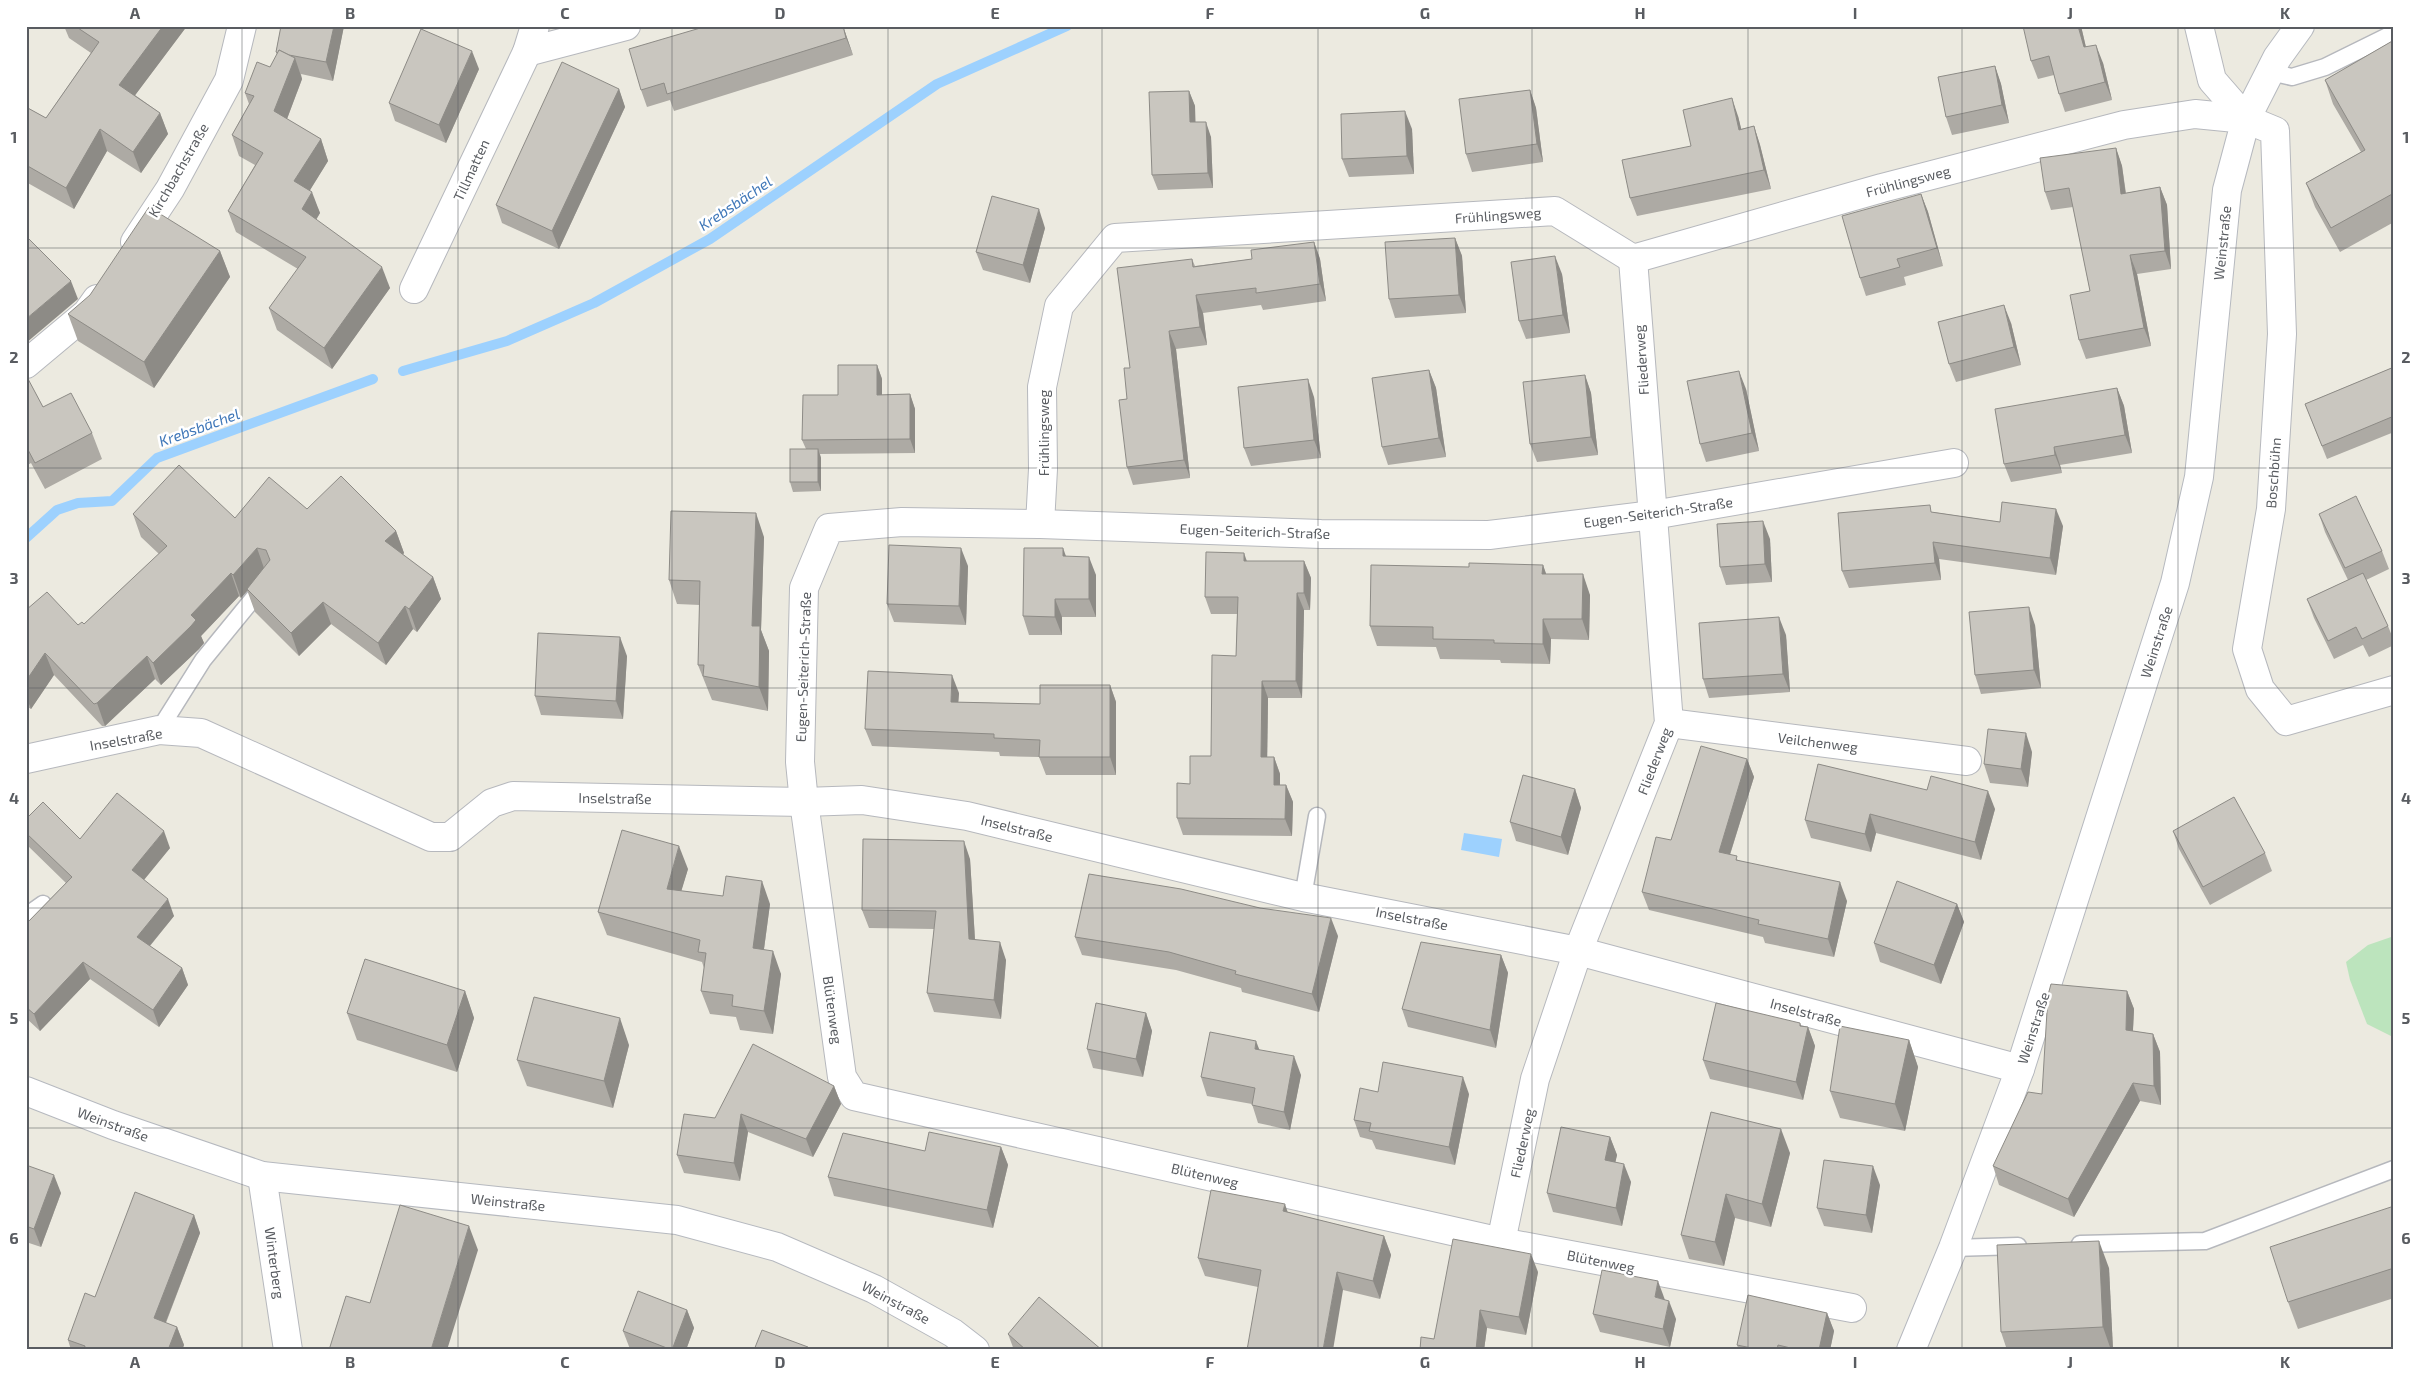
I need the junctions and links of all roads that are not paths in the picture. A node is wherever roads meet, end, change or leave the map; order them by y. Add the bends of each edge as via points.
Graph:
1 (242, 26) edge
2 (535, 26) edge
3 (626, 26) edge
4 (2199, 26) edge
5 (2300, 26) edge
6 (2394, 33) edge
7 (527, 52) junction
8 (2270, 72) junction
9 (2246, 119) junction
10 (1633, 260) junction
11 (414, 289) dead end
12 (26, 364) edge
13 (1954, 464) dead end
14 (1653, 515) junction
15 (1040, 524) junction
16 (268, 580) edge
17 (2394, 690) edge
18 (1669, 723) junction
19 (159, 730) junction
20 (26, 759) edge
21 (1966, 760) dead end
22 (804, 802) junction
23 (1316, 816) dead end
24 (1303, 897) junction
25 (43, 904) edge
26 (26, 916) edge
27 (1578, 951) junction
28 (2020, 1070) junction
29 (26, 1091) edge
30 (2394, 1169) edge
31 (262, 1176) junction
32 (1501, 1242) junction
33 (2059, 1245) edge
34 (2030, 1246) edge
35 (1953, 1248) junction
36 (1852, 1308) dead end
37 (288, 1350) edge
38 (976, 1350) edge
39 (1911, 1350) edge

1 - 12 street, Kirchbachstraße via 229,80 170,189 87,313
2 - 7 street, Tillmatten
3 - 7 street
4 - 9 street via 2212,80
5 - 8 street, Weinstraße
6 - 8 lane via 2325,68 2292,77
7 - 11 street, Tillmatten
8 - 9 street, Weinstraße
9 - 10 street, Frühlingsweg via 2196,114 2124,125 1882,188
9 - 17 street, Boschbühn via 2275,131 2282,334 2271,509 2247,649 2260,690 2286,721
9 - 28 street, Weinstraße via 2227,190 2199,477 2175,583
10 - 14 street, Fliederweg
10 - 15 street, Frühlingsweg via 1555,211 1115,238 1059,306 1042,387
13 - 14 street, Eugen-Seiterich-Straße
14 - 15 street, Eugen-Seiterich-Straße via 1490,535 1321,534
14 - 18 street, Fliederweg
15 - 22 street, Eugen-Seiterich-Straße via 902,522 829,528 804,588 800,762
16 - 19 lane via 203,660
18 - 21 street, Veilchenweg
18 - 27 street, Fliederweg
19 - 20 street, Inselstraße
19 - 22 street, Inselstraße via 201,733 431,837 450,837 492,803 513,796
22 - 24 street, Inselstraße via 862,800 967,816
22 - 32 street, Blütenweg via 842,1077 854,1096
23 - 24 lane
24 - 27 street, Inselstraße
25 - 26 lane
27 - 28 street, Inselstraße
27 - 32 street, Fliederweg via 1534,1079
28 - 35 street, Weinstraße
29 - 31 street, Weinstraße via 113,1125
30 - 33 lane via 2205,1241
31 - 37 street, Winterberg
31 - 38 street, Weinstraße via 677,1220 777,1247 804,1258 874,1289 953,1333
32 - 36 street, Blütenweg
34 - 35 lane
35 - 39 street, Weinstraße

